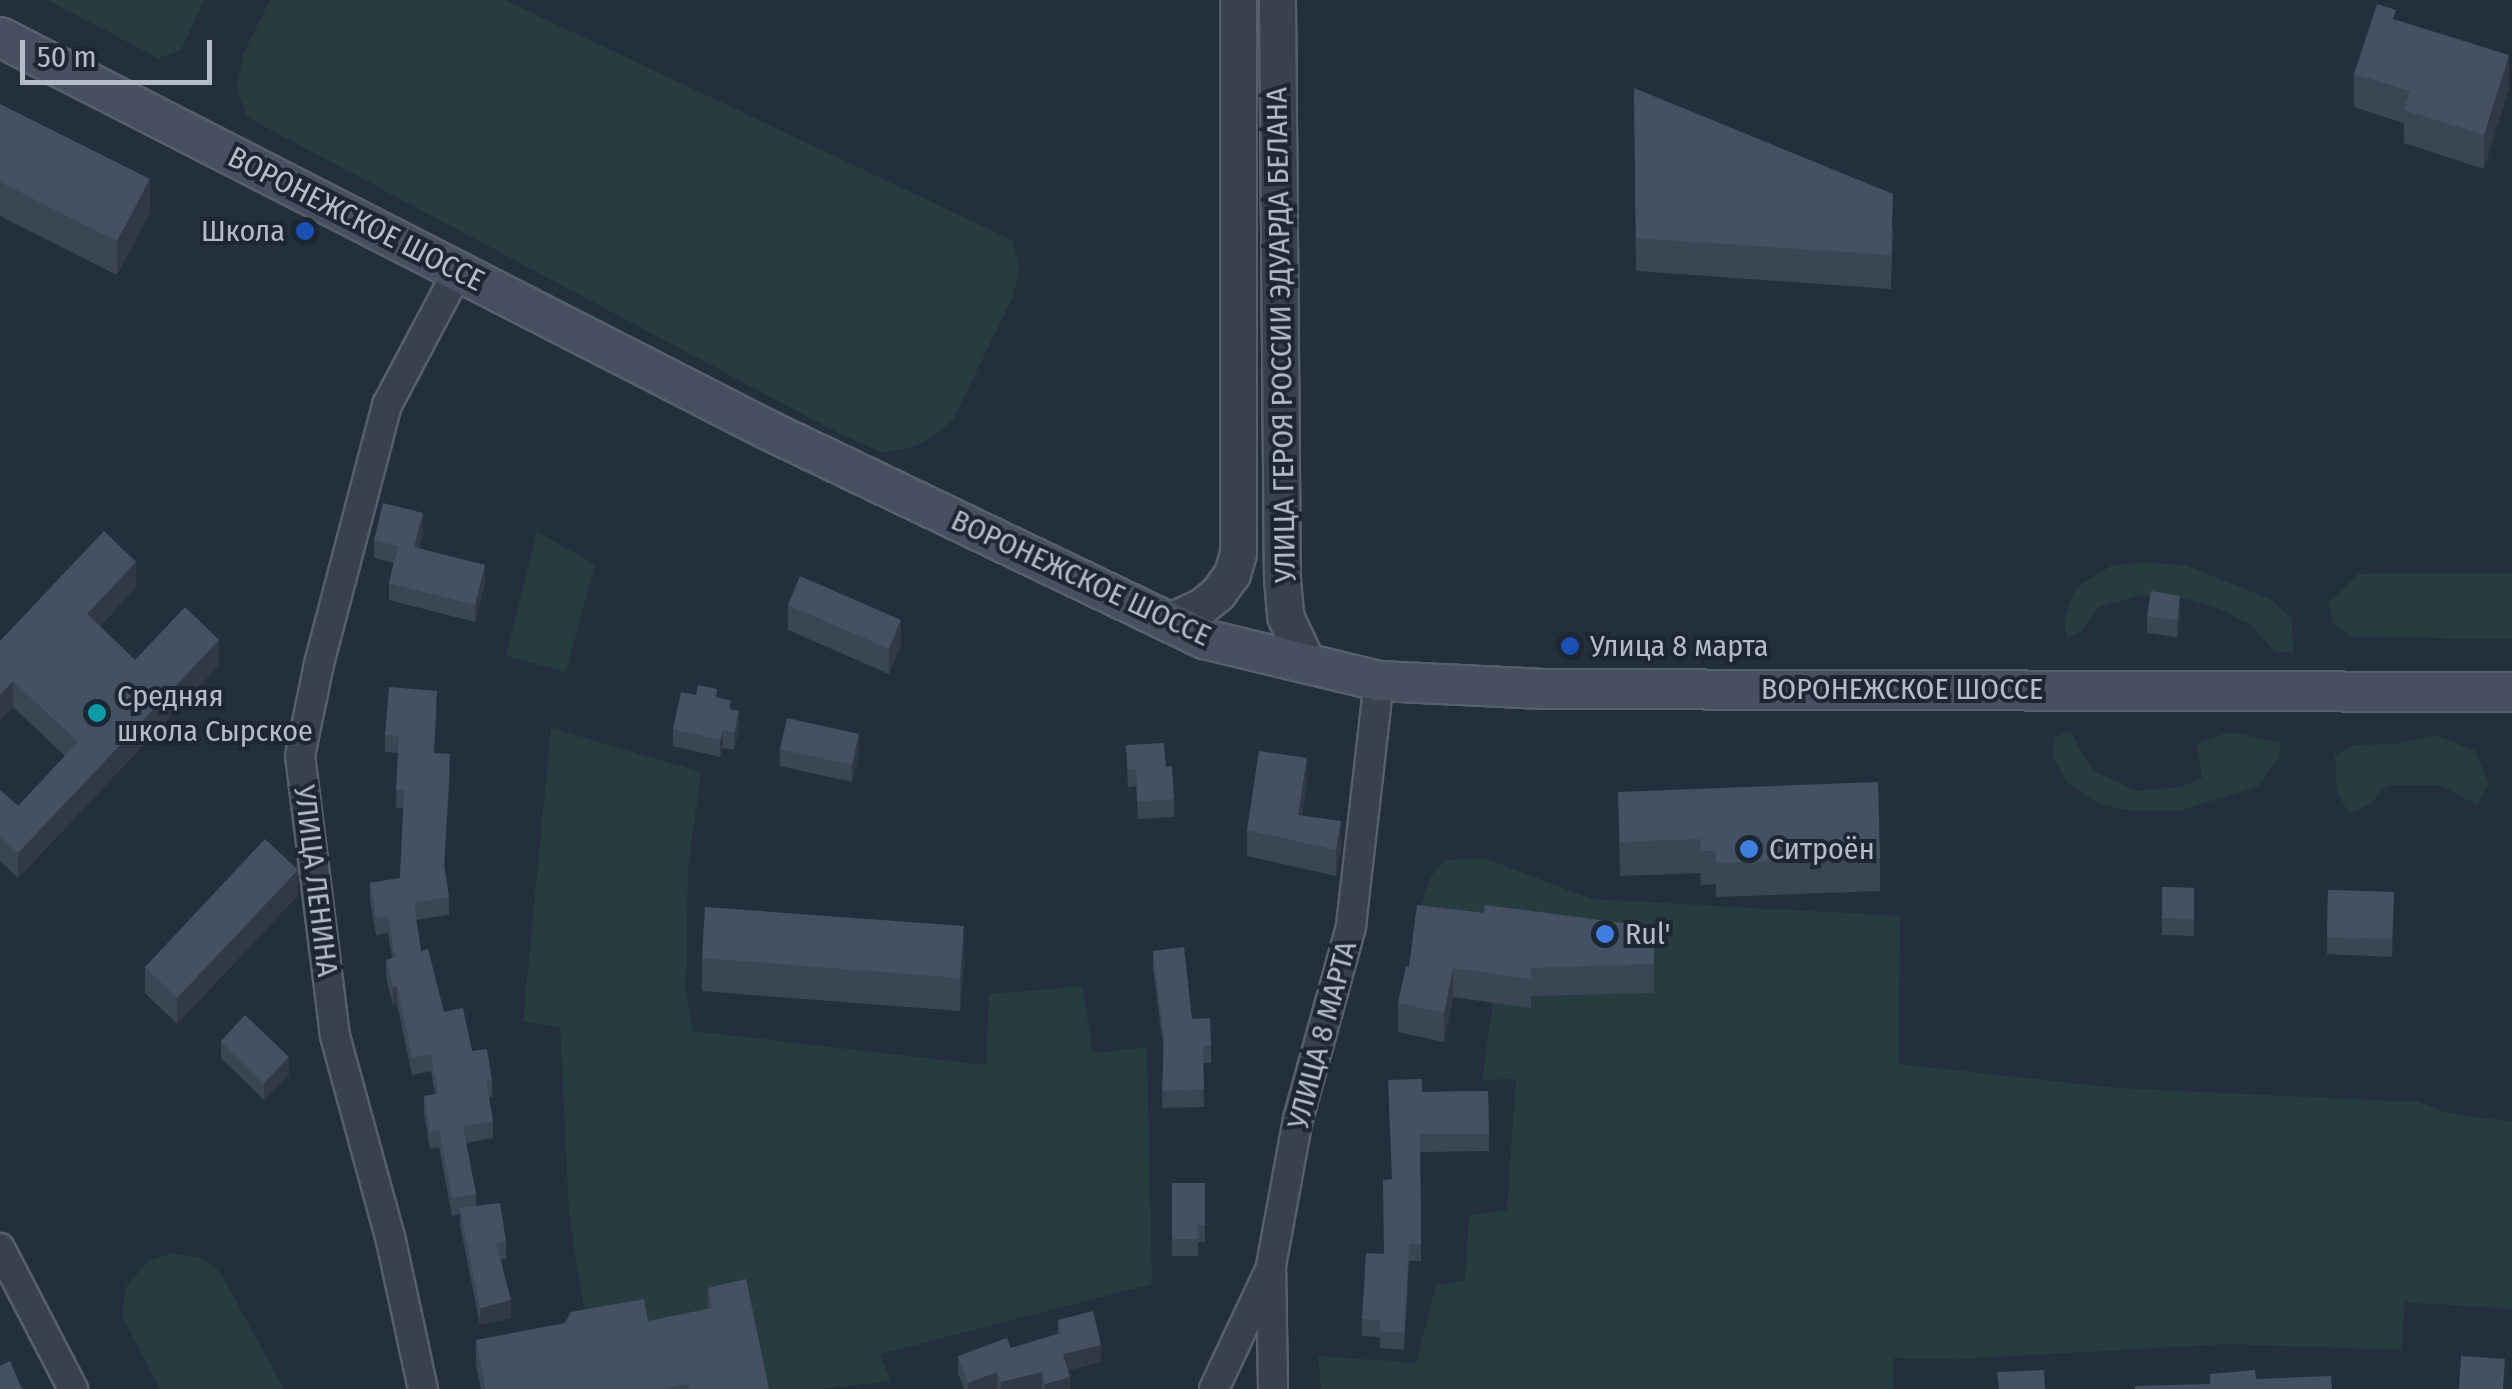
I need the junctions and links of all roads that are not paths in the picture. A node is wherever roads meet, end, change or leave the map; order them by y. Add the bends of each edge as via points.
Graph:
1 (1238, 0) edge
2 (1277, 0) edge
3 (0, 37) edge
4 (458, 271) junction
5 (1167, 622) junction
6 (1308, 664) junction
7 (1379, 681) junction
8 (2512, 692) edge
9 (0, 1248) edge
10 (1272, 1266) junction
11 (73, 1389) edge
12 (423, 1389) edge
13 (1214, 1389) edge
14 (1273, 1389) edge

1 - 5 street, УЛИЦА ГЕРОЯ РОССИИ ЭДУАРДА БЕЛАНА via 1238,553 1218,593
2 - 6 street, УЛИЦА ГЕРОЯ РОССИИ ЭДУАРДА БЕЛАНА via 1282,579 1285,616
3 - 4 main road, ВОРОНЕЖСКОЕ ШОССЕ
4 - 5 main road, ВОРОНЕЖСКОЕ ШОССЕ
4 - 12 street, УЛИЦА ЛЕНИНА via 387,405 300,756 335,1036
5 - 6 main road, ВОРОНЕЖСКОЕ ШОССЕ via 1204,639
6 - 7 main road, ВОРОНЕЖСКОЕ ШОССЕ
7 - 8 main road, ВОРОНЕЖСКОЕ ШОССЕ via 1544,689
7 - 10 street, УЛИЦА 8 МАРТА via 1351,926 1298,1118
9 - 11 street
10 - 13 street
10 - 14 street, УЛИЦА 8 МАРТА

